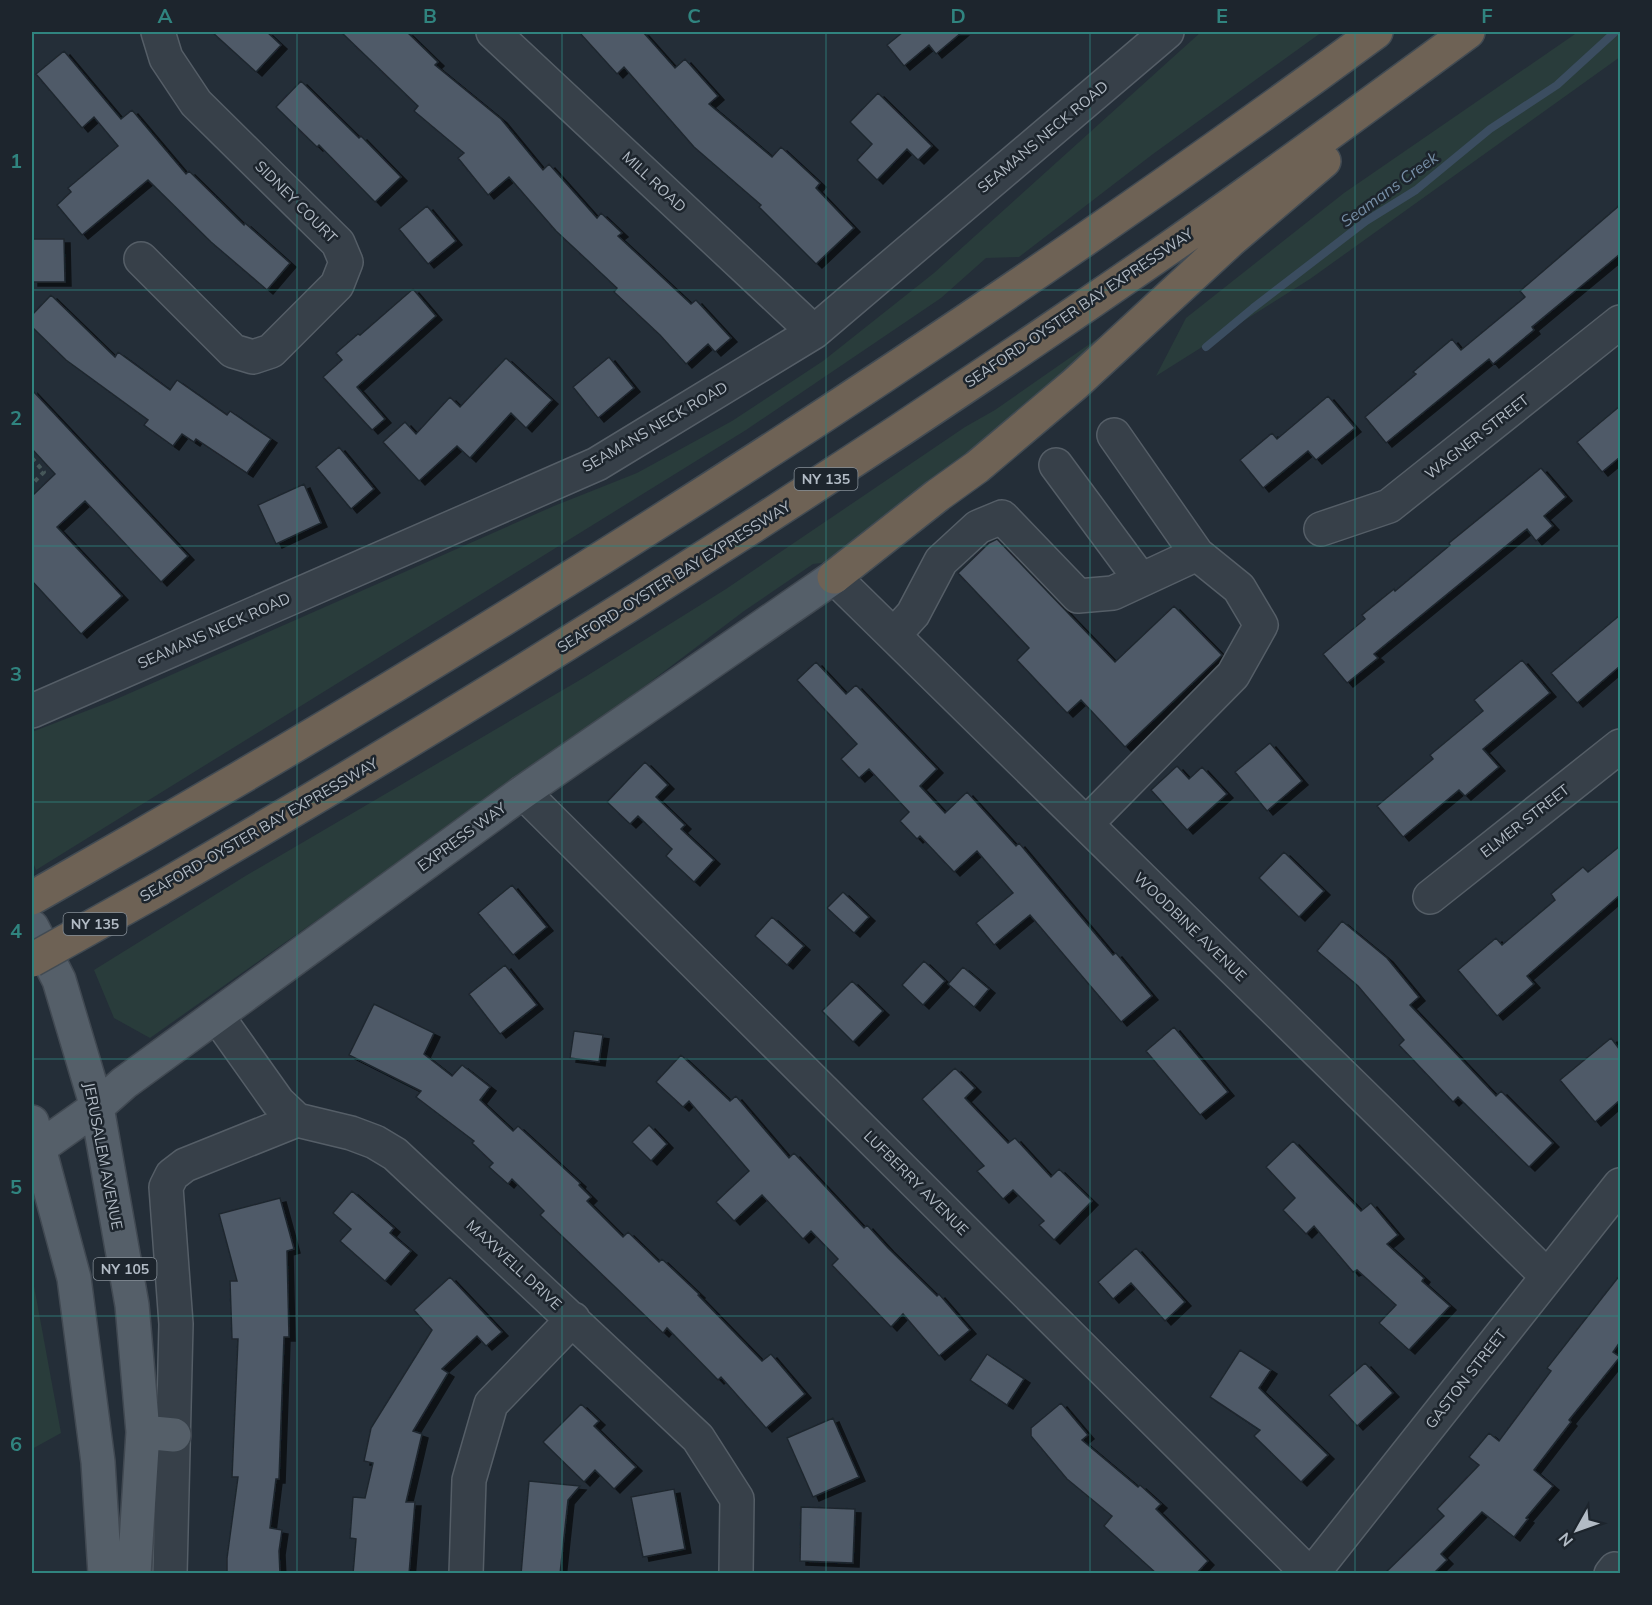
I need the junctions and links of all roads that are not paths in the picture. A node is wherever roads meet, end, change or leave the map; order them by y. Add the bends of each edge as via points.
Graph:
1 (158, 32) edge
2 (493, 32) edge
3 (1167, 32) edge
4 (1376, 32) edge
5 (1468, 32) edge
6 (1475, 32) edge
7 (141, 259) dead end
8 (1620, 324) edge
9 (814, 332) junction
10 (1114, 435) dead end
11 (1056, 465) dead end
12 (1321, 529) dead end
13 (1197, 554) junction
14 (834, 577) junction
15 (1141, 580) junction
16 (894, 635) junction
17 (32, 711) edge
18 (1620, 746) edge
19 (523, 792) junction
20 (1086, 824) junction
21 (1430, 897) dead end
22 (32, 898) edge
23 (32, 927) edge
24 (32, 960) edge
25 (217, 1016) junction
26 (97, 1107) junction
27 (297, 1120) junction
28 (34, 1141) edge
29 (1620, 1185) edge
30 (1547, 1276) junction
31 (573, 1319) junction
32 (159, 1434) junction
33 (105, 1574) edge
34 (134, 1574) edge
35 (170, 1574) edge
36 (466, 1574) edge
37 (736, 1574) edge
38 (1311, 1574) edge

1 - 7 street, SIDNEY COURT via 166,58 196,103 339,243 346,262 337,285 271,351 253,357 233,351
2 - 9 street, MILL ROAD
3 - 9 street, SEAMANS NECK ROAD
4 - 22 highway via 1145,198 780,444 443,658
5 - 24 highway, SEAFORD-OYSTER BAY EXPRESSWAY / NY 135, bridge via 1176,243 810,490 472,704
6 - 14 highway via 1231,240 1075,384 977,467
8 - 12 street, WAGNER STREET via 1389,506
9 - 17 street, SEAMANS NECK ROAD via 597,464
10 - 13 street
11 - 15 street
13 - 15 street
13 - 20 street via 1239,588 1261,625 1233,675
14 - 16 street, WOODBINE AVENUE
14 - 19 main road, EXPRESS WAY
15 - 16 street via 1113,593 1078,596 1002,517 978,527 941,561 914,614
16 - 20 street, WOODBINE AVENUE
18 - 21 street, ELMER STREET
19 - 25 main road, EXPRESS WAY
19 - 38 street, LUFBERRY AVENUE
20 - 30 street, WOODBINE AVENUE
23 - 26 main road, JERUSALEM AVENUE / NY 105 via 59,980
25 - 26 main road, EXPRESS WAY
25 - 27 street via 278,1102
26 - 28 main road
26 - 32 main road, JERUSALEM AVENUE / NY 105
27 - 31 street, MAXWELL DRIVE via 351,1133 395,1154
27 - 32 street via 185,1165 166,1186 177,1324
28 - 33 main road, NY 105 via 74,1278 98,1462
29 - 30 street, GASTON STREET
30 - 38 street, GASTON STREET
31 - 36 street via 491,1404 469,1480
31 - 37 street, MAXWELL DRIVE via 698,1438 737,1499
32 - 34 main road, JERUSALEM AVENUE / NY 105
32 - 35 street

